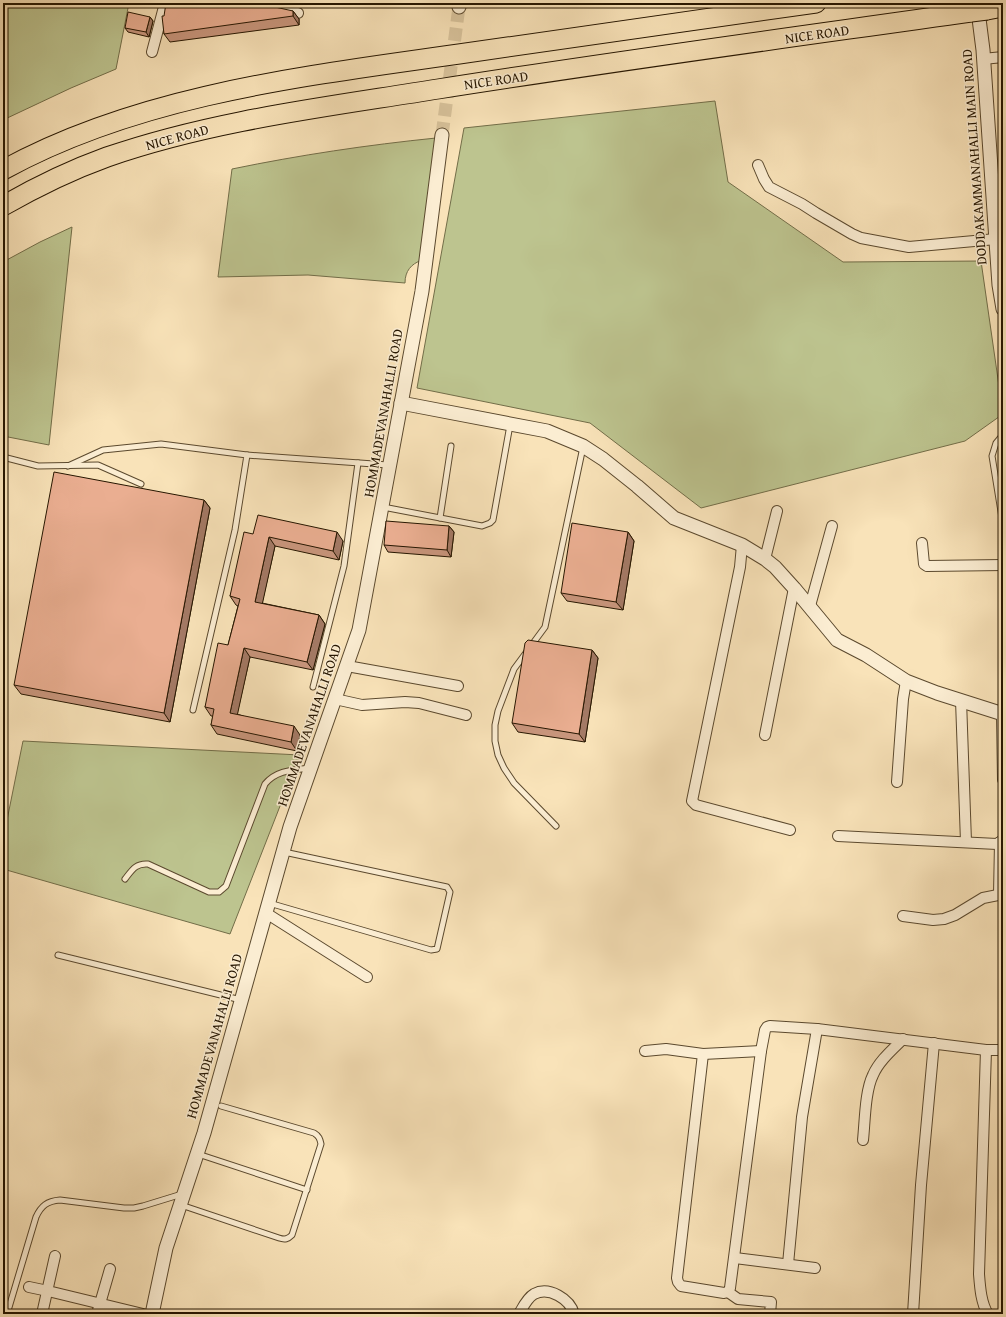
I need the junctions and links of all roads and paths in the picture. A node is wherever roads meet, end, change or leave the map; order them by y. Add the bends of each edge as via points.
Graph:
1 (164, 3) edge
2 (256, 3) edge
3 (816, 3) edge
4 (985, 8) edge
5 (298, 13) dead end
6 (152, 52) dead end
7 (1003, 57) edge
8 (983, 59) junction
9 (442, 135) tunnel mouth
10 (758, 165) dead end
11 (3, 170) edge
12 (3, 206) edge
13 (996, 239) junction
14 (1003, 309) edge
15 (401, 403) junction
16 (510, 424) junction
17 (1003, 437) edge
18 (451, 446) dead end
19 (583, 446) junction
20 (248, 455) junction
21 (3, 457) edge
22 (358, 463) junction
23 (390, 465) junction
24 (68, 466) junction
25 (141, 484) dead end
26 (382, 507) junction
27 (777, 511) dead end
28 (440, 518) junction
29 (1003, 524) edge
30 (832, 526) dead end
31 (922, 543) dead end
32 (742, 545) junction
33 (765, 559) junction
34 (1003, 565) edge
35 (794, 588) junction
36 (810, 606) junction
37 (347, 666) junction
38 (906, 681) junction
39 (458, 686) dead end
40 (313, 687) dead end
41 (335, 699) junction
42 (961, 700) junction
43 (193, 710) dead end
44 (1002, 714) edge
45 (466, 715) dead end
46 (765, 735) dead end
47 (311, 767) junction
48 (1003, 780) edge
49 (897, 782) dead end
50 (556, 826) dead end
51 (790, 830) dead end
52 (838, 836) dead end
53 (1002, 841) edge
54 (966, 842) junction
55 (283, 852) junction
56 (125, 879) dead end
57 (1001, 894) edge
58 (267, 908) junction
59 (903, 916) dead end
60 (58, 955) dead end
61 (367, 977) dead end
62 (241, 1000) junction
63 (817, 1029) junction
64 (903, 1039) junction
65 (934, 1043) junction
66 (986, 1050) junction
67 (1003, 1050) edge
68 (645, 1051) dead end
69 (761, 1051) junction
70 (703, 1054) junction
71 (221, 1106) dead end
72 (862, 1140) dead end
73 (204, 1156) dead end
74 (307, 1190) junction
75 (182, 1199) junction
76 (55, 1256) dead end
77 (734, 1258) junction
78 (788, 1264) junction
79 (815, 1268) dead end
80 (110, 1269) dead end
81 (29, 1287) dead end
82 (48, 1291) junction
83 (728, 1292) junction
84 (100, 1303) junction
85 (7, 1314) edge
86 (42, 1314) edge
87 (97, 1314) edge
88 (143, 1314) edge
89 (152, 1314) edge
90 (519, 1314) edge
91 (574, 1314) edge
92 (770, 1314) edge
93 (913, 1314) edge
94 (988, 1314) edge

1 - 6 street
2 - 5 street
3 - 11 highway via 248,87 188,100 94,128
4 - 8 street, DODDAKAMMANAHALLI MAIN ROAD via 981,28
4 - 12 highway, NICE ROAD via 492,81 213,127 105,158 64,174
7 - 8 street
8 - 13 street, DODDAKAMMANAHALLI MAIN ROAD
9 - 15 street, HOMMADEVANAHALLI ROAD via 422,290
10 - 13 street via 769,187 861,238 910,247
13 - 14 street, DODDAKAMMANAHALLI MAIN ROAD
15 - 16 street
15 - 23 street, HOMMADEVANAHALLI ROAD
16 - 19 street via 546,431
16 - 28 lane via 493,520 482,526
17 - 29 lane via 996,443 992,456
18 - 28 lane
19 - 32 street via 603,458 674,518
19 - 50 lane via 545,627 514,670 495,725 495,741 504,768 514,783
20 - 22 lane
20 - 24 lane via 162,444 103,450
20 - 43 lane via 235,530
21 - 24 lane via 38,466
22 - 23 lane
22 - 40 lane via 344,566
23 - 26 street, HOMMADEVANAHALLI ROAD
24 - 25 lane via 98,465
26 - 28 lane
26 - 37 street, HOMMADEVANAHALLI ROAD via 359,630
27 - 33 street
30 - 36 street
31 - 34 street via 923,561 928,566
32 - 33 street
32 - 51 street via 739,577 692,801 696,805
33 - 35 street
35 - 36 street
35 - 46 street
36 - 38 street via 837,640
37 - 39 street
37 - 41 street, HOMMADEVANAHALLI ROAD
38 - 42 street
38 - 49 street
41 - 45 street via 362,705 419,703
41 - 47 street, HOMMADEVANAHALLI ROAD
42 - 44 street
42 - 54 street
44 - 48 street
47 - 55 street, HOMMADEVANAHALLI ROAD
47 - 56 lane via 277,774 265,784 226,886 219,892 209,892 148,864 137,865
52 - 54 street
53 - 54 street via 997,844
53 - 57 street
55 - 58 street, HOMMADEVANAHALLI ROAD
55 - 58 lane via 447,887 450,892 437,949 431,950
57 - 59 street via 983,898 944,919
58 - 61 street
58 - 62 street, HOMMADEVANAHALLI ROAD
60 - 62 lane
62 - 75 street, HOMMADEVANAHALLI ROAD via 204,1133
63 - 64 street
63 - 69 street via 766,1027
63 - 78 street via 802,1118
64 - 65 street
64 - 72 street via 873,1075 869,1085
65 - 66 street
65 - 93 street
66 - 67 street
66 - 94 street via 979,1274 982,1298
68 - 70 street via 666,1050
69 - 70 street
69 - 77 street
70 - 83 street via 677,1278 681,1286
71 - 74 lane via 318,1135 321,1144
73 - 74 lane
74 - 75 lane via 292,1235 284,1239
75 - 85 lane via 134,1208 60,1200 45,1204 36,1217
75 - 89 street, HOMMADEVANAHALLI ROAD via 166,1248
76 - 82 street
77 - 78 street
77 - 83 street
78 - 79 street
80 - 84 street
81 - 82 street
82 - 84 street
82 - 86 street
83 - 92 street via 738,1299 771,1302
84 - 87 street
84 - 88 street
90 - 91 street via 528,1299 535,1293 544,1292 566,1300

